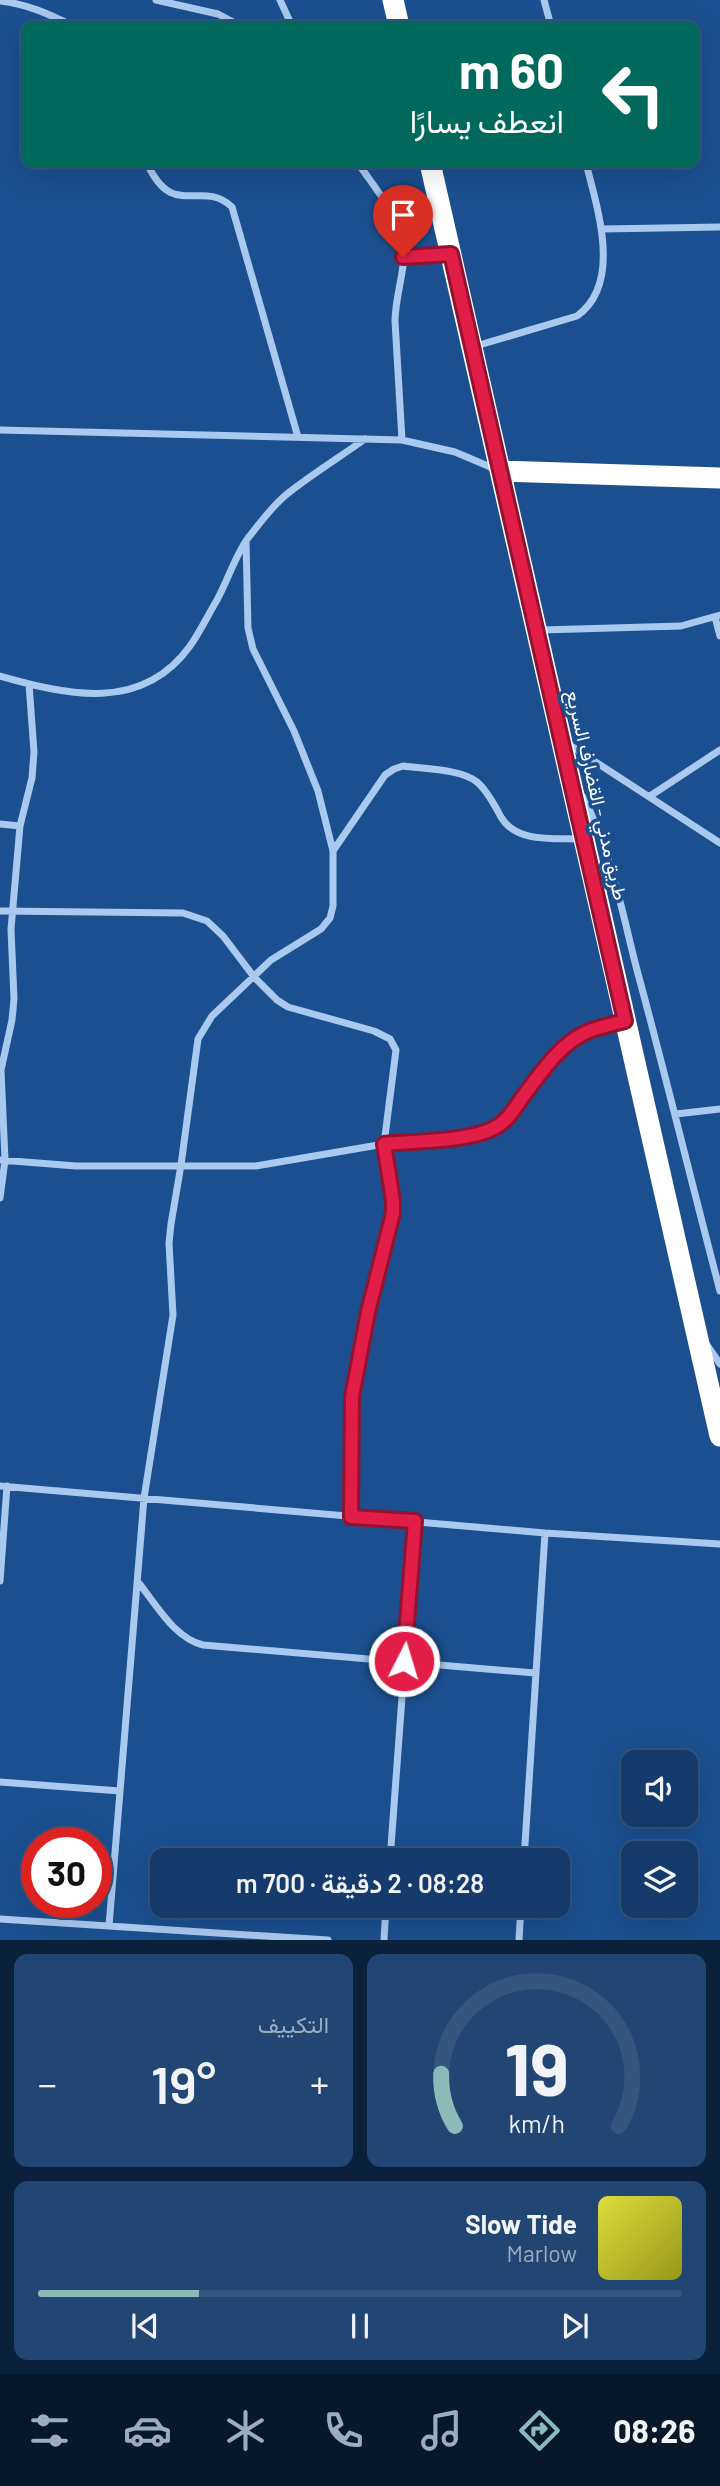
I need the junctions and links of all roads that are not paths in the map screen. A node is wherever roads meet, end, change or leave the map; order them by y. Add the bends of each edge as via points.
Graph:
1 (156, 0) edge
2 (280, 0) edge
3 (393, 0) edge
4 (544, 0) edge
5 (0, 1) edge
6 (64, 21) edge
7 (231, 21) edge
8 (290, 21) edge
9 (398, 21) edge
10 (550, 21) edge
11 (150, 168) edge
12 (361, 168) edge
13 (431, 168) edge
14 (587, 168) edge
15 (720, 227) edge
16 (602, 229) junction
17 (451, 254) junction
18 (403, 257) junction
19 (472, 348) junction
20 (0, 430) edge
21 (298, 438) junction
22 (365, 439) junction
23 (402, 440) junction
24 (500, 471) junction
25 (720, 478) edge
26 (246, 541) junction
27 (718, 616) edge
28 (537, 631) junction
29 (720, 636) edge
30 (0, 676) edge
31 (29, 684) junction
32 (561, 740) junction
33 (720, 750) edge
34 (567, 768) junction
35 (650, 796) junction
36 (0, 824) edge
37 (20, 826) junction
38 (583, 839) junction
39 (720, 843) edge
40 (333, 851) junction
41 (0, 911) edge
42 (13, 912) junction
43 (254, 976) junction
44 (625, 1021) junction
45 (720, 1109) edge
46 (676, 1114) junction
47 (384, 1144) junction
48 (3, 1160) edge
49 (181, 1165) junction
50 (0, 1198) edge
51 (720, 1291) edge
52 (696, 1331) junction
53 (720, 1364) edge
54 (720, 1436) edge
55 (3, 1486) edge
56 (144, 1498) junction
57 (351, 1517) junction
58 (415, 1521) junction
59 (545, 1533) junction
60 (720, 1544) edge
61 (0, 1581) edge
62 (137, 1582) junction
63 (404, 1661) junction
64 (536, 1673) junction
65 (0, 1782) edge
66 (120, 1791) junction
67 (391, 1848) edge
68 (525, 1848) edge
69 (385, 1918) edge
70 (520, 1918) edge
71 (0, 1919) edge
72 (109, 1926) junction
73 (265, 1939) edge
74 (328, 1940) edge
75 (384, 1940) edge
76 (519, 1940) edge

1 - 7 street
2 - 8 street
3 - 9 highway
4 - 10 street
5 - 6 street via 19,3
11 - 21 street via 170,194 214,198 232,207
12 - 18 street via 399,226
13 - 17 highway, طريق مدني - القضارف السريع
14 - 16 street
15 - 16 street
16 - 19 street via 599,284 589,307 576,316
17 - 18 street
17 - 19 highway, طريق مدني - القضارف السريع
18 - 23 street via 395,311
19 - 24 highway, طريق مدني - القضارف السريع
20 - 21 street
21 - 22 street
22 - 23 street
22 - 26 street via 286,496
23 - 24 street via 455,452
24 - 25 highway
24 - 28 highway, طريق مدني - القضارف السريع
26 - 31 street via 189,647 141,687 102,695
26 - 40 street via 248,628 253,649 318,791
27 - 28 street via 681,626
27 - 29 street
28 - 32 highway, طريق مدني - القضارف السريع
30 - 31 street
31 - 37 street via 34,752
32 - 34 highway, طريق مدني - القضارف السريع
32 - 35 street
33 - 35 street
34 - 38 highway, طريق مدني - القضارف السريع
34 - 46 street via 593,816 608,860
35 - 39 street
36 - 37 street
37 - 42 street
38 - 40 street via 521,834 506,824 478,783 466,775 403,766 385,775
38 - 44 highway, طريق مدني - القضارف السريع
40 - 43 street via 330,918
41 - 42 street
42 - 43 street via 183,913 207,921
42 - 48 street via 14,999 1,1070
43 - 47 street via 288,1007 390,1039 396,1050
43 - 49 street via 212,1016 198,1039
44 - 47 street via 587,1032 569,1043 497,1127 450,1139
44 - 52 highway, طريق مدني - القضارف السريع
45 - 46 street
46 - 51 street
47 - 49 street via 256,1166
47 - 57 street via 393,1213 352,1397
48 - 49 street via 76,1166
48 - 50 street
49 - 56 street via 169,1243 170,1342
52 - 53 street
52 - 54 highway, طريق مدني - القضارف السريع
55 - 56 street
55 - 61 street
56 - 57 street
56 - 62 street
57 - 58 street
58 - 59 street
58 - 63 street
59 - 60 street
59 - 64 street
62 - 63 street via 190,1642
62 - 66 street
63 - 64 street
63 - 67 street
64 - 68 street
65 - 66 street
66 - 72 street
69 - 75 street
70 - 76 street
71 - 72 street
72 - 73 street
73 - 74 street

